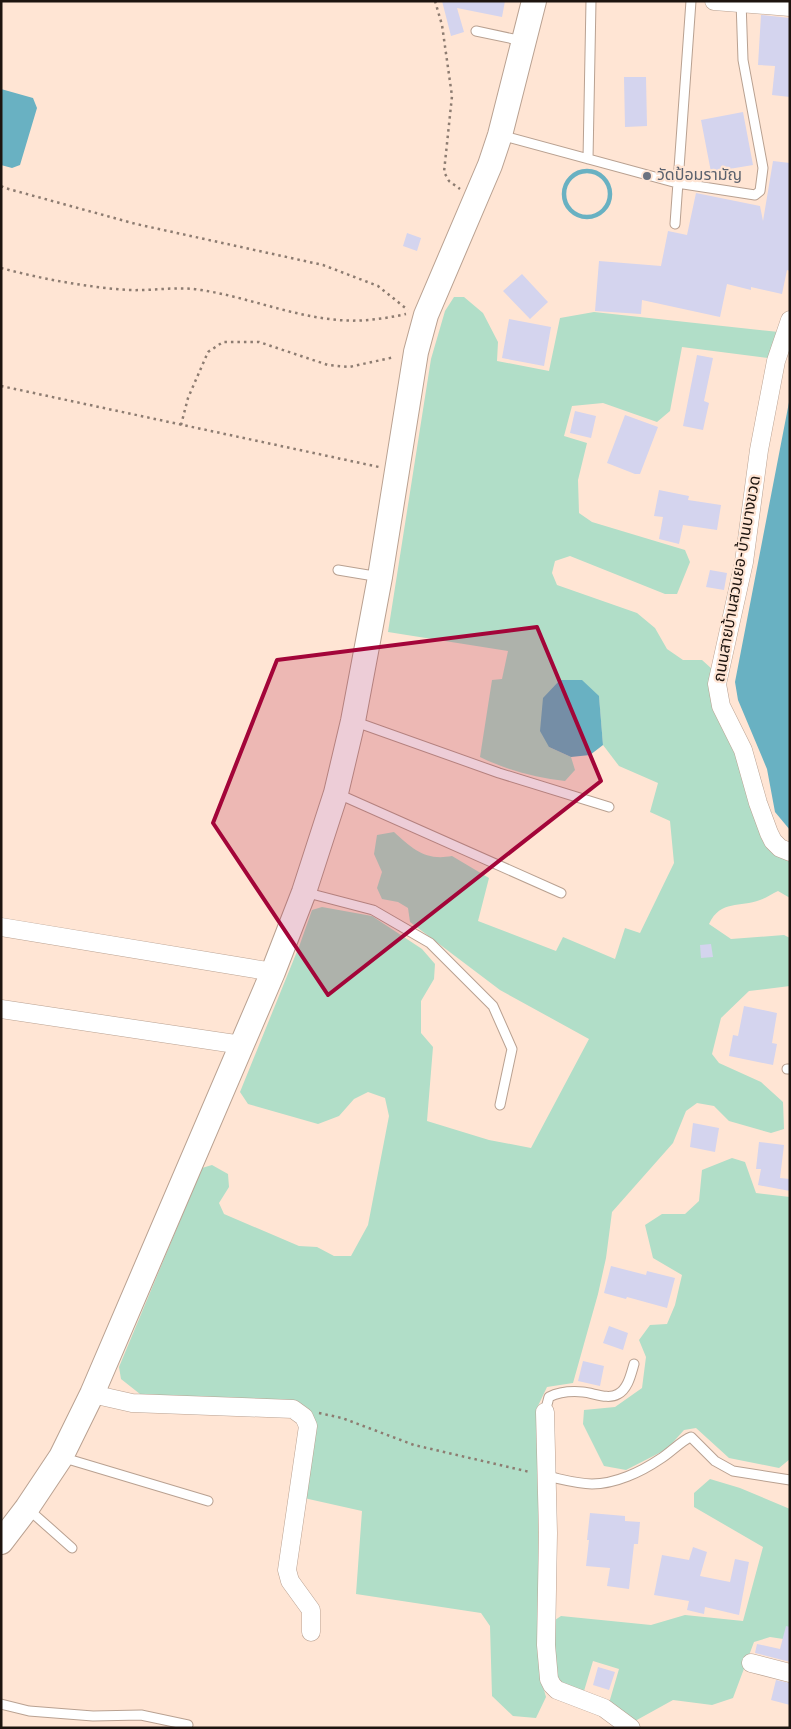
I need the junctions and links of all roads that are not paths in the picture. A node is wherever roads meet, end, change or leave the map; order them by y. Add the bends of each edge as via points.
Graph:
1 (534, 1) edge
2 (590, 1) edge
3 (691, 1) edge
4 (714, 1) edge
5 (741, 2) edge
6 (790, 7) edge
7 (476, 31) dead end
8 (523, 41) junction
9 (500, 134) junction
10 (588, 158) junction
11 (677, 183) junction
12 (674, 224) dead end
13 (790, 320) edge
14 (338, 570) dead end
15 (380, 577) junction
16 (353, 721) junction
17 (336, 793) junction
18 (609, 807) dead end
19 (790, 852) edge
20 (304, 892) junction
21 (561, 893) dead end
22 (1, 927) edge
23 (273, 972) junction
24 (1, 1009) edge
25 (242, 1045) junction
26 (500, 1105) dead end
27 (634, 1364) dead end
28 (92, 1394) junction
29 (545, 1412) joint
30 (61, 1457) junction
31 (546, 1476) junction
32 (790, 1480) edge
33 (208, 1501) dead end
34 (27, 1508) junction
35 (1, 1542) edge
36 (72, 1548) dead end
37 (312, 1632) dead end
38 (751, 1663) dead end
39 (790, 1673) edge
40 (1, 1704) edge
41 (188, 1725) dead end
42 (631, 1728) edge

1 - 8 main road
2 - 10 lane
3 - 11 lane
4 - 5 street
5 - 6 street
5 - 11 lane via 743,60 763,168 760,191 754,195
7 - 8 lane
8 - 9 main road
9 - 10 lane
9 - 15 main road via 426,315 416,352
10 - 11 lane
11 - 12 lane
13 - 19 street, ถนนสายบ้านสวนยอ-บ้านบางขวด via 776,361 759,450 744,562 717,684 721,706 743,750 769,833 777,845
14 - 15 lane
15 - 16 main road
16 - 17 main road
16 - 18 lane via 499,773
17 - 20 main road
17 - 21 lane
20 - 23 main road
20 - 26 lane via 373,910 430,943 493,1006 512,1049
22 - 23 street
23 - 25 main road
24 - 25 street
25 - 28 main road
27 - 29 lane via 627,1384 618,1394 609,1397 582,1392 557,1393 549,1397
28 - 30 main road
28 - 37 street via 132,1403 293,1409 304,1416 308,1426 287,1570 290,1581 311,1610
29 - 31 street
30 - 33 lane
30 - 34 main road
31 - 32 lane via 592,1484 616,1481 656,1462 691,1437 714,1461 733,1471
31 - 42 street via 546,1645 549,1678 558,1690 604,1708
34 - 35 main road
34 - 36 lane
38 - 39 street
40 - 41 lane via 29,1712 141,1715

